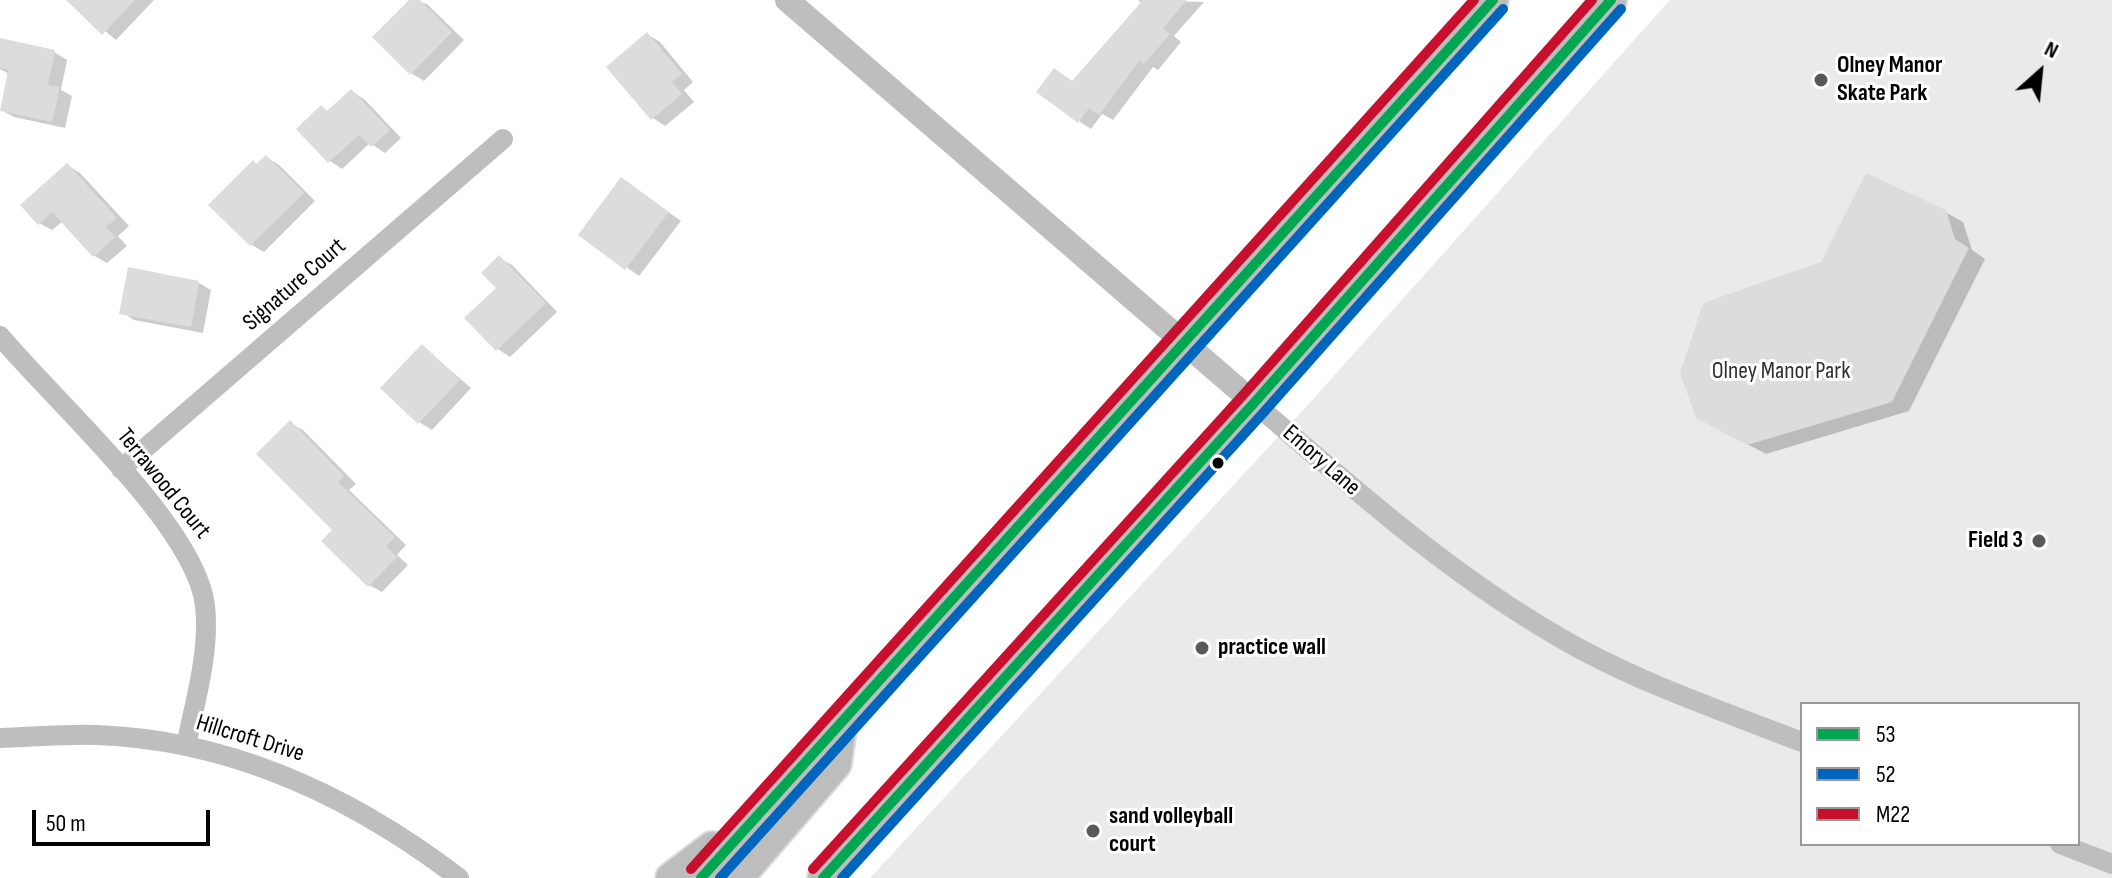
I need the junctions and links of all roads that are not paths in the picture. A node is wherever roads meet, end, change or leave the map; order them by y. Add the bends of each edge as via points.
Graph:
1 (787, 0) edge
2 (1493, 0) edge
3 (1611, 0) edge
4 (503, 139) dead end
5 (0, 336) edge
6 (1184, 343) junction
7 (1254, 403) junction
8 (121, 469) junction
9 (842, 721) junction
10 (0, 738) edge
11 (1800, 741) edge
12 (186, 746) junction
13 (751, 822) junction
14 (2065, 846) edge
15 (2112, 864) edge
16 (459, 878) edge
17 (671, 878) edge
18 (701, 878) edge
19 (738, 878) edge
20 (823, 878) edge

1 - 6 street, Emory Lane
2 - 6 main road
3 - 7 main road
4 - 8 street, Signature Court
5 - 8 street, Terrawood Court
6 - 7 street, Emory Lane
6 - 9 main road
7 - 11 street, Emory Lane via 1431,553 1502,603 1618,667
7 - 20 main road
8 - 12 street, Terrawood Court via 186,549 198,573 205,606 204,648
9 - 13 main road
9 - 19 main road via 836,764
10 - 12 street, Hillcroft Drive via 97,735
12 - 16 street, Hillcroft Drive via 305,783 363,812
13 - 17 main road
13 - 18 main road
14 - 15 street

